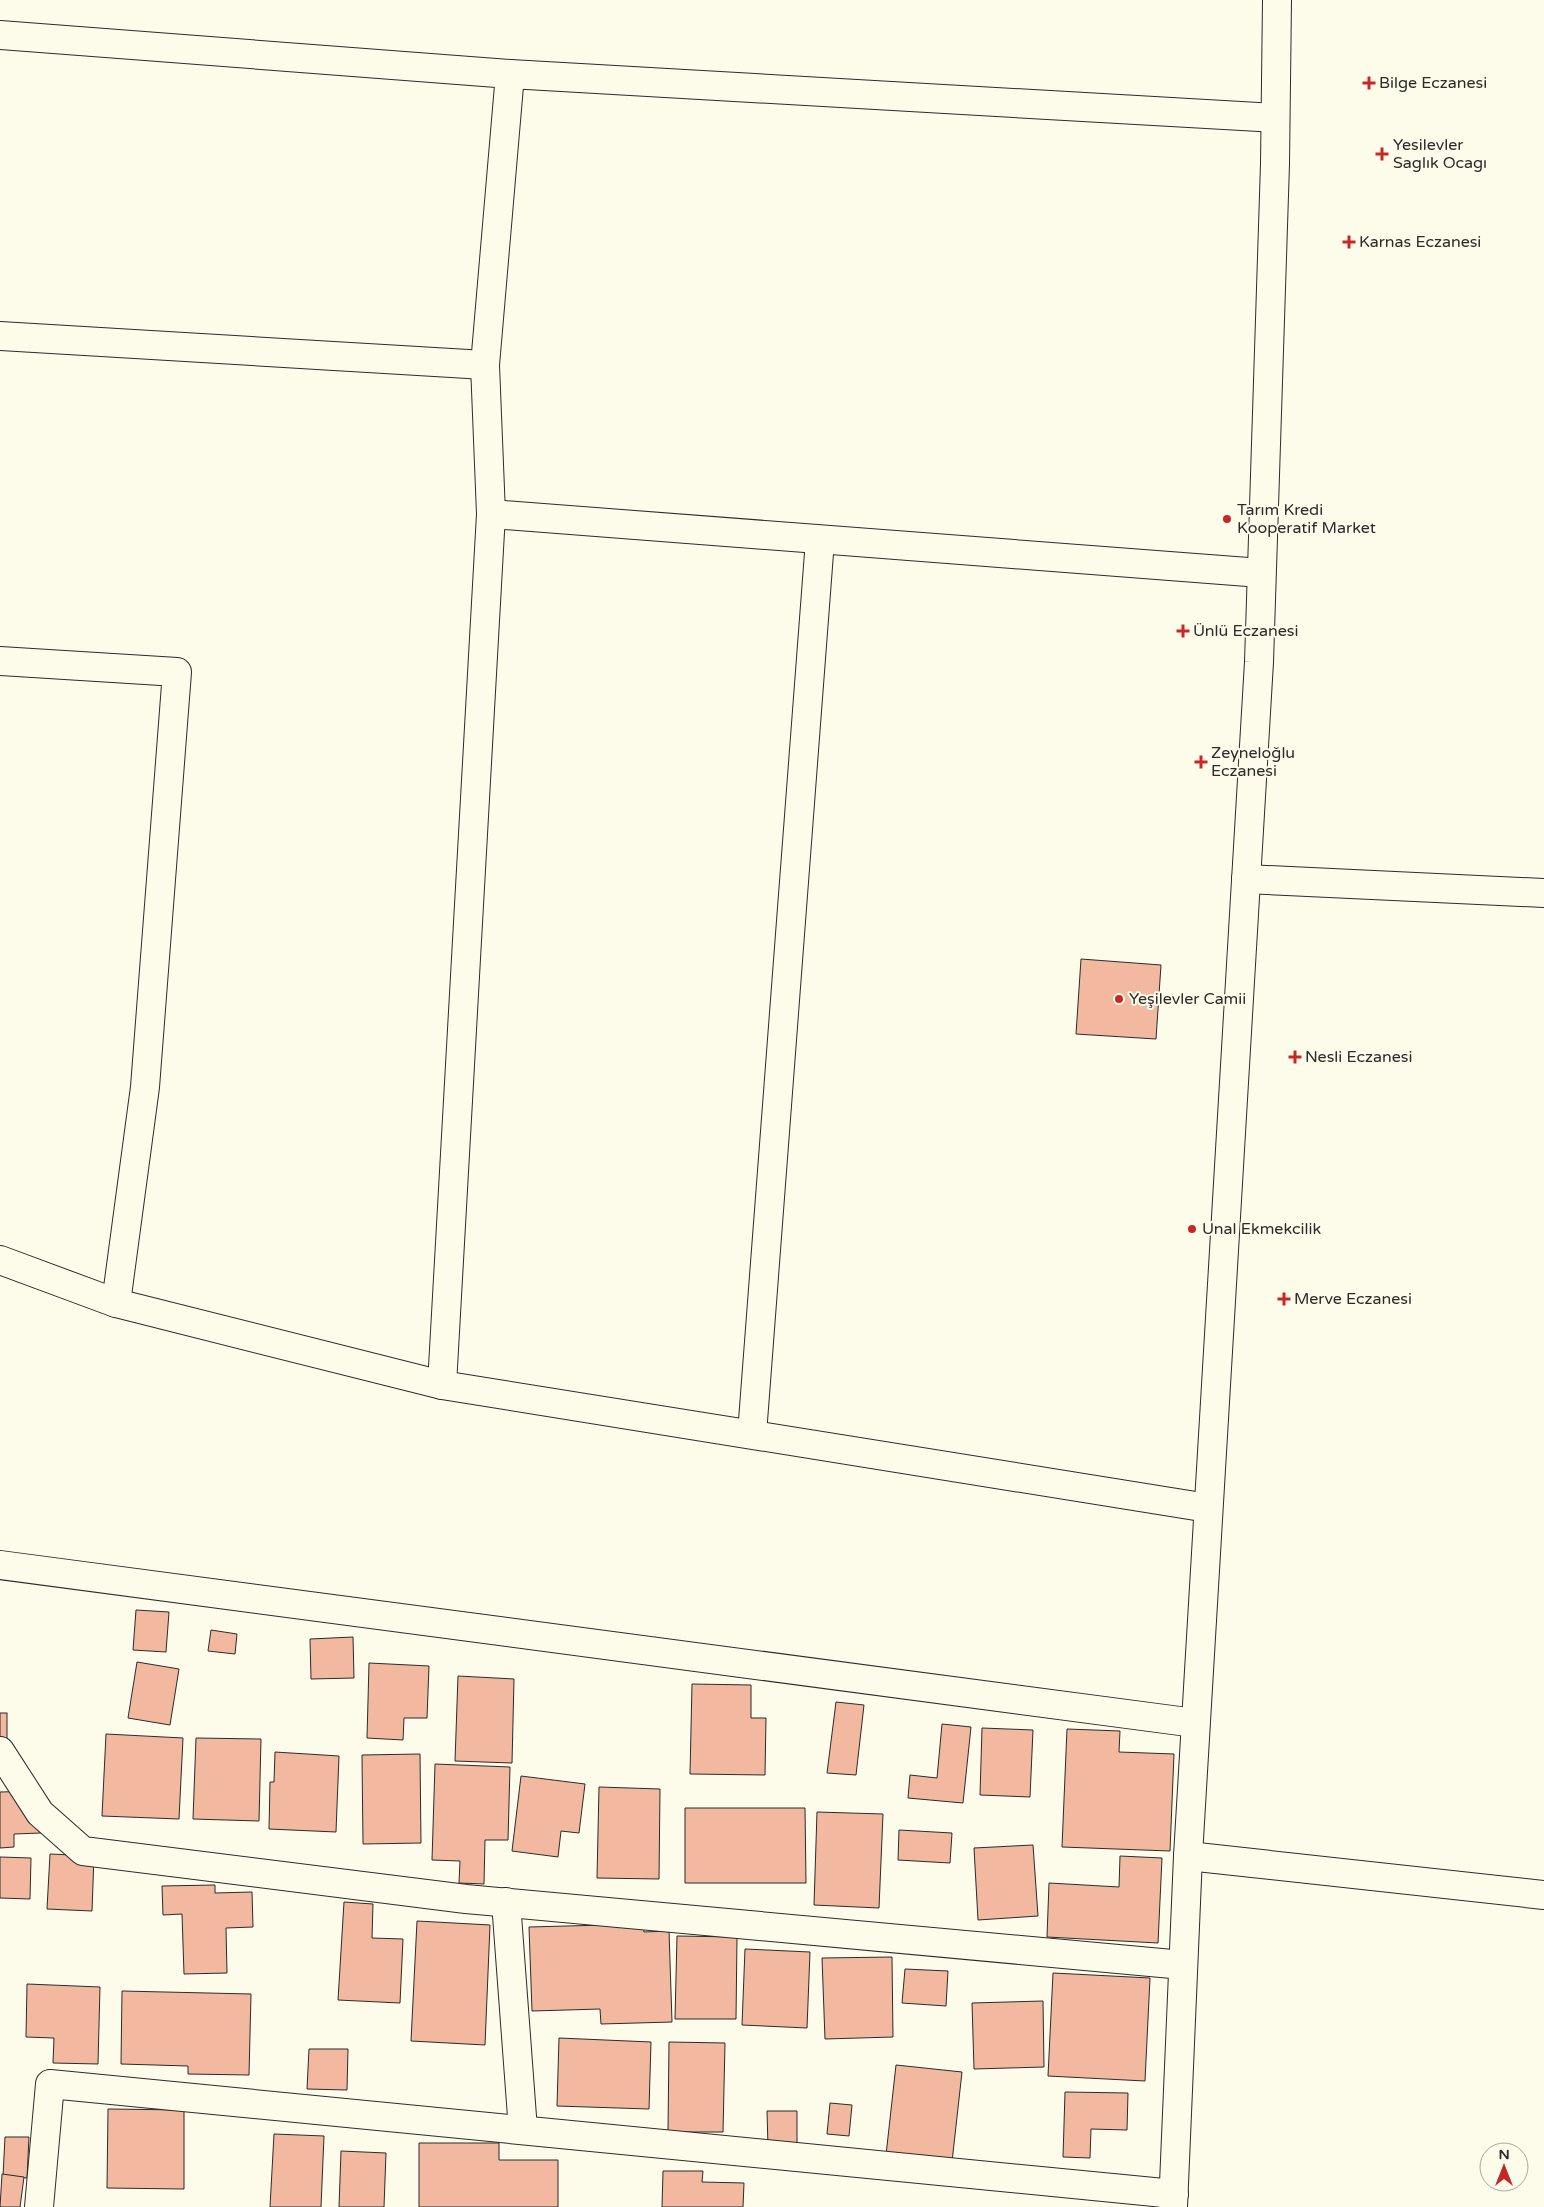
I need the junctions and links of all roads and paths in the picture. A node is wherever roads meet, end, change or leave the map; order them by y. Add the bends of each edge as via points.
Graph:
1 (1277, 0) edge
2 (0, 35) edge
3 (510, 74) junction
4 (1275, 118) junction
5 (0, 336) edge
6 (485, 365) junction
7 (491, 514) junction
8 (820, 540) junction
9 (1261, 574) junction
10 (0, 661) edge
11 (1246, 879) junction
12 (1544, 893) edge
13 (0, 1260) edge
14 (116, 1303) junction
15 (442, 1385) junction
16 (752, 1434) junction
17 (1208, 1508) junction
18 (0, 1565) edge
19 (1195, 1723) junction
20 (0, 1751) edge
21 (1188, 1856) junction
22 (1544, 1895) edge
23 (506, 1902) junction
24 (1183, 1965) junction
25 (523, 2130) junction
26 (1173, 2200) edge
27 (40, 2207) edge

1 - 4 street
2 - 3 street
3 - 4 street
3 - 6 street
4 - 9 street
5 - 6 street
6 - 7 street
7 - 8 street
7 - 15 street
8 - 9 street
8 - 16 street
9 - 11 street
10 - 14 street via 176,672 145,1087
11 - 12 street
11 - 17 street
13 - 14 street
14 - 15 street
15 - 16 street
16 - 17 street
17 - 19 street
18 - 19 street
19 - 21 street
20 - 23 street via 40,1813 83,1851
21 - 22 street
21 - 24 street
23 - 24 street
23 - 25 street
24 - 26 street
25 - 26 street
25 - 27 street via 50,2084

